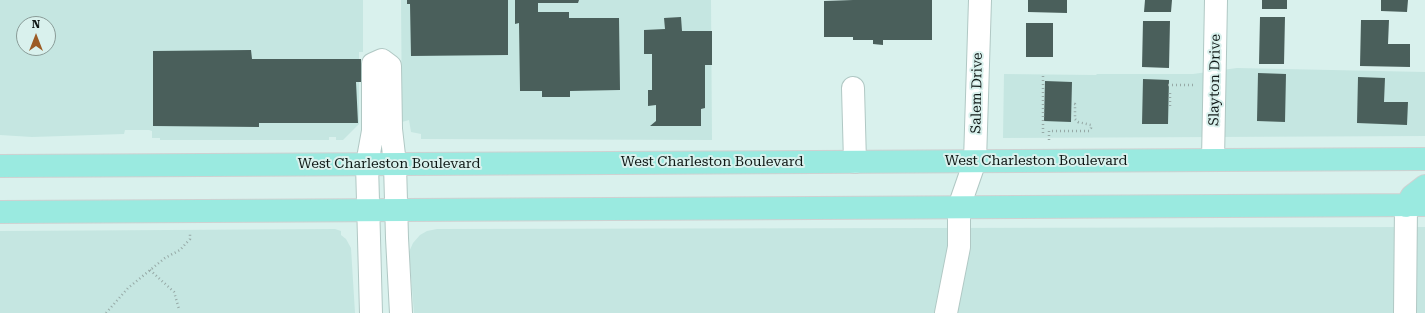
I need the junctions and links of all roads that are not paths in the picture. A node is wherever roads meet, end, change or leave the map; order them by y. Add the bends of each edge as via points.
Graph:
1 (980, 0) edge
2 (1216, 0) edge
3 (853, 88) dead end
4 (1425, 159) edge
5 (1213, 160) junction
6 (975, 161) junction
7 (855, 162) junction
8 (367, 164) junction
9 (395, 164) junction
10 (0, 166) edge
11 (1425, 186) edge
12 (1416, 206) edge
13 (960, 207) junction
14 (368, 210) junction
15 (396, 210) junction
16 (0, 212) edge
17 (371, 313) edge
18 (401, 313) edge
19 (946, 313) edge
20 (1405, 313) edge

1 - 6 street, Salem Drive
2 - 5 street, Slayton Drive
3 - 7 street
4 - 5 main road, West Charleston Boulevard
5 - 6 main road, West Charleston Boulevard
6 - 7 main road, West Charleston Boulevard
6 - 13 street, Salem Drive
7 - 9 main road, West Charleston Boulevard
8 - 9 main road, West Charleston Boulevard
8 - 9 street via 373,131 373,64 382,60 390,66 391,129
8 - 10 main road, West Charleston Boulevard
8 - 14 street
9 - 15 street
11 - 12 main road via 1412,196
12 - 13 main road
12 - 20 street
13 - 15 main road
13 - 19 street, Salem Drive via 959,247
14 - 15 main road
14 - 16 main road
14 - 17 street
15 - 18 street

